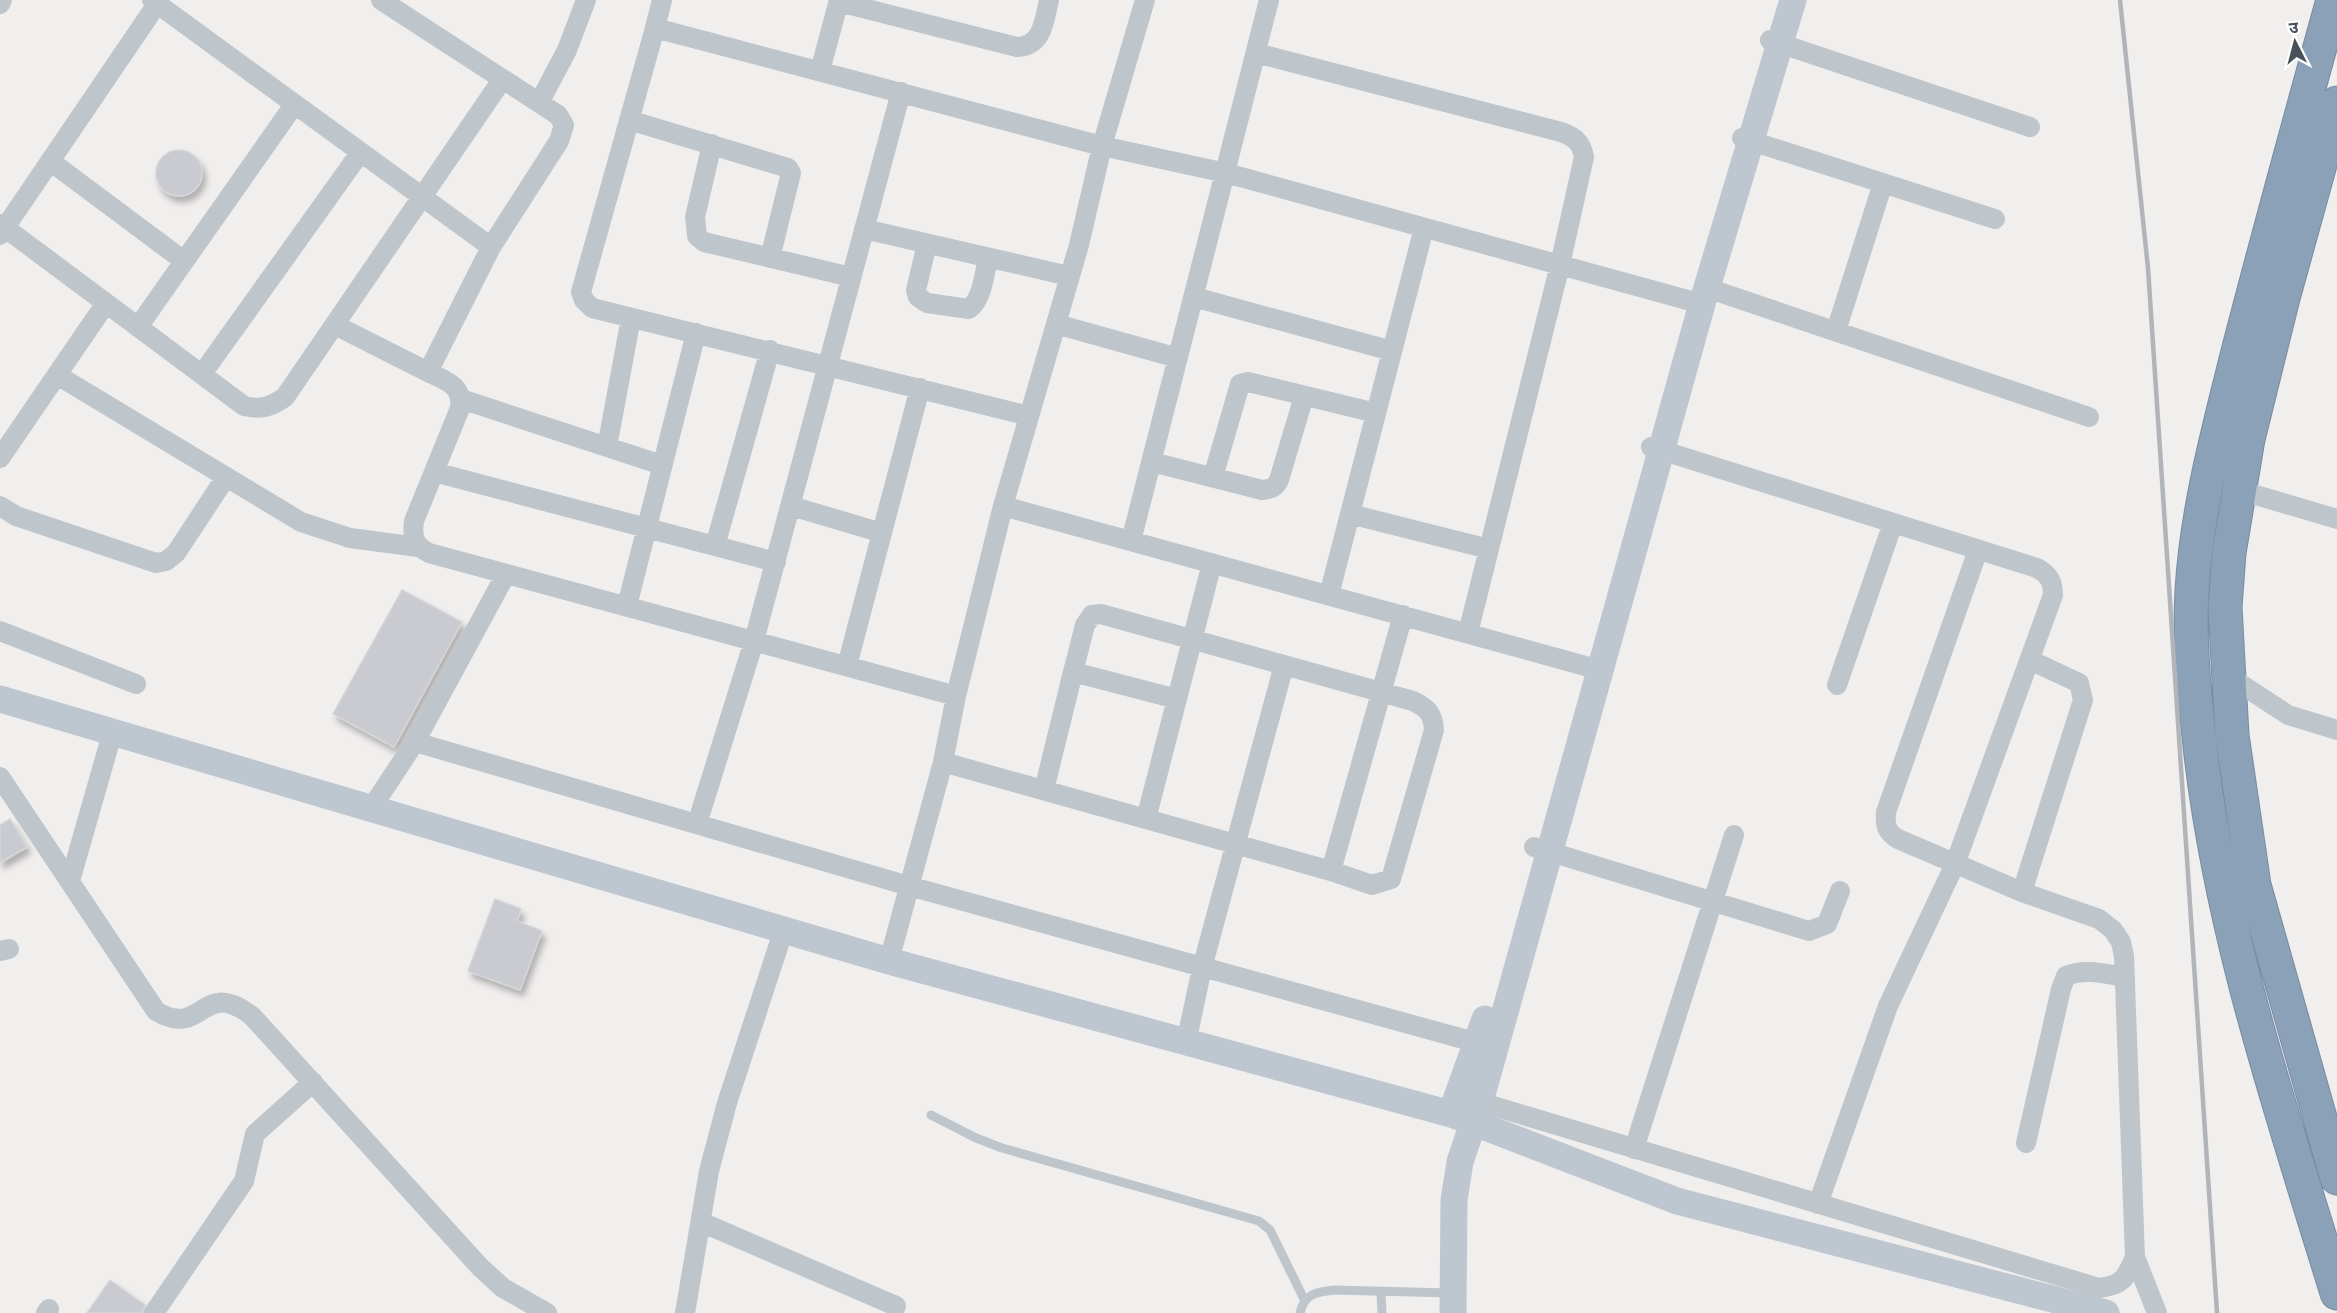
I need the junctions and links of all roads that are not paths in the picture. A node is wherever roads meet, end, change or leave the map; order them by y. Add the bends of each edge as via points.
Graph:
1 (381, 0) edge
2 (586, 0) edge
3 (662, 0) edge
4 (1049, 0) edge
5 (1145, 0) edge
6 (1269, 0) edge
7 (1782, 0) edge
8 (1793, 0) edge
9 (2333, 0) edge
10 (839, 1) edge
11 (154, 2) edge
12 (908, 9) edge
13 (655, 28) junction
14 (1775, 42) junction
15 (1256, 53) junction
16 (820, 71) junction
17 (502, 80) junction
18 (901, 92) junction
19 (539, 103) junction
20 (2337, 103) edge
21 (294, 105) junction
22 (629, 120) junction
23 (2030, 127) dead end
24 (1747, 139) junction
25 (712, 144) junction
26 (1102, 146) junction
27 (360, 153) junction
28 (50, 161) junction
29 (1226, 174) junction
30 (1883, 183) junction
31 (422, 198) junction
32 (1995, 219) dead end
33 (1424, 228) junction
34 (2, 229) edge
35 (864, 229) junction
36 (927, 244) junction
37 (491, 246) junction
38 (770, 258) junction
39 (988, 258) junction
40 (184, 261) junction
41 (1560, 266) junction
42 (1070, 276) junction
43 (851, 277) junction
44 (1194, 297) junction
45 (1700, 298) junction
46 (106, 303) junction
47 (631, 318) junction
48 (1056, 324) junction
49 (335, 325) junction
50 (138, 327) junction
51 (1836, 331) junction
52 (696, 333) junction
53 (770, 350) junction
54 (1392, 351) junction
55 (1178, 358) junction
56 (829, 365) junction
57 (428, 372) junction
58 (202, 374) junction
59 (57, 375) junction
60 (920, 388) junction
61 (1304, 396) junction
62 (461, 399) junction
63 (1376, 413) junction
64 (1029, 416) junction
65 (2089, 417) dead end
66 (607, 447) junction
67 (1657, 449) junction
68 (0, 458) edge
69 (1152, 462) junction
70 (662, 465) junction
71 (434, 472) junction
72 (226, 477) junction
73 (1213, 477) junction
74 (2239, 490) junction
75 (0, 506) edge
76 (791, 506) junction
77 (1003, 506) junction
78 (1350, 514) junction
79 (2337, 519) edge
80 (1893, 524) junction
81 (647, 527) junction
82 (882, 533) junction
83 (1131, 541) junction
84 (715, 546) junction
85 (418, 547) junction
86 (1489, 549) junction
87 (1978, 550) junction
88 (776, 562) junction
89 (1212, 563) junction
90 (506, 573) junction
91 (1329, 595) junction
92 (627, 606) junction
93 (1403, 615) junction
94 (0, 631) edge
95 (1468, 633) junction
96 (1192, 639) junction
97 (754, 641) junction
98 (2030, 660) junction
99 (1284, 665) junction
100 (847, 666) junction
101 (1594, 668) junction
102 (1073, 672) junction
103 (2227, 675) junction
104 (136, 684) dead end
105 (1837, 685) dead end
106 (1382, 692) junction
107 (956, 696) junction
108 (0, 699) edge
109 (1177, 699) junction
110 (2337, 730) edge
111 (112, 734) junction
112 (415, 742) junction
113 (943, 762) junction
114 (0, 777) edge
115 (1044, 790) junction
116 (372, 807) junction
117 (1146, 819) junction
118 (697, 824) junction
119 (1734, 835) dead end
120 (1236, 844) junction
121 (1542, 849) junction
122 (1955, 864) junction
123 (1331, 871) junction
124 (70, 881) junction
125 (909, 886) junction
126 (1840, 891) dead end
127 (2022, 892) junction
128 (1713, 900) junction
129 (784, 929) junction
130 (889, 962) junction
131 (1203, 968) junction
132 (2125, 977) junction
133 (1186, 1043) junction
134 (1478, 1043) junction
135 (313, 1082) junction
136 (1468, 1113) junction
137 (931, 1115) dead end
138 (2331, 1129) edge
139 (2026, 1143) dead end
140 (1634, 1149) junction
141 (2337, 1178) edge
142 (1818, 1204) junction
143 (700, 1222) junction
144 (2134, 1257) junction
145 (2074, 1281) junction
146 (1381, 1293) junction
147 (2337, 1293) edge
148 (1304, 1299) junction
149 (1452, 1303) edge
150 (896, 1306) dead end
151 (154, 1313) edge
152 (547, 1313) edge
153 (684, 1313) edge
154 (1300, 1313) edge
155 (1382, 1313) edge
156 (2066, 1313) edge
157 (2106, 1313) edge
158 (2157, 1313) edge

1 - 17 street
2 - 19 street via 567,50
3 - 13 street
4 - 12 street via 1035,42 1017,47
5 - 26 street
6 - 15 street
7 - 14 main road
8 - 14 main road
9 - 147 highway via 2212,453 2198,528 2192,593 2193,680 2224,903 2266,1061
10 - 12 street
10 - 16 street
11 - 21 street
11 - 28 street
13 - 16 street
13 - 22 street
14 - 23 street
14 - 24 main road
15 - 29 street
15 - 41 street via 1574,137 1582,146 1584,157
16 - 18 street
17 - 19 street
17 - 31 street
18 - 26 street
18 - 35 street
19 - 37 street via 558,115 564,125 559,141
20 - 74 highway via 2265,365
21 - 27 street
21 - 40 street
22 - 25 street
22 - 47 street via 580,292 592,308
24 - 30 street
24 - 45 main road
25 - 38 street via 695,217 698,236 704,242
25 - 38 street via 781,164 791,173
26 - 29 street
26 - 42 street
27 - 31 street
27 - 58 street
28 - 34 street
28 - 40 street
29 - 33 street
29 - 44 street
30 - 32 street
30 - 51 street
31 - 37 street
31 - 49 street
33 - 41 street
33 - 54 street
34 - 46 street
35 - 36 street
35 - 43 street
36 - 39 street
36 - 39 street via 916,290 927,303 969,309 979,294
37 - 57 street
38 - 43 street
39 - 42 street
40 - 50 street
41 - 45 street
41 - 86 street
42 - 48 street
43 - 56 street
44 - 54 street
44 - 55 street
45 - 51 street
45 - 67 main road
46 - 50 street
46 - 59 street
47 - 52 street
47 - 66 street
48 - 55 street
48 - 64 street
49 - 57 street
49 - 58 street via 285,397 274,405 259,410 244,406
50 - 58 street
51 - 65 street
52 - 53 street
52 - 70 street
53 - 56 street
53 - 84 street
54 - 63 street
55 - 69 street
56 - 60 street
56 - 76 street
57 - 62 street via 453,384
59 - 68 street
59 - 72 street
60 - 64 street
60 - 82 street
61 - 63 street
61 - 73 street via 1275,486 1262,490
61 - 73 street via 1248,382 1240,384
62 - 66 street
62 - 71 street
63 - 78 street
64 - 77 street
66 - 70 street
67 - 80 street
67 - 101 main road
69 - 73 street
69 - 83 street
70 - 81 street
71 - 81 street
71 - 85 street via 414,521 412,537
72 - 75 street via 176,554 156,563 16,516
72 - 85 street via 322,531
74 - 79 street
74 - 103 highway via 2225,607
76 - 82 street
76 - 88 street
77 - 83 street
77 - 107 street
78 - 86 street
78 - 91 street
80 - 87 street
80 - 105 street
81 - 84 street
81 - 92 street
82 - 100 street
83 - 89 street
84 - 88 street
85 - 90 street
86 - 95 street
87 - 98 street via 2037,568 2048,574 2053,584 2054,595
87 - 122 street via 1885,824 1889,834
88 - 97 street
89 - 91 street
89 - 96 street
90 - 92 street
90 - 112 street
91 - 93 street
92 - 97 street
93 - 95 street
93 - 106 street
94 - 104 street
95 - 101 street
96 - 99 street
96 - 102 street via 1101,614 1092,615 1085,625
96 - 109 street
97 - 100 street
97 - 118 street
98 - 122 street
98 - 127 street via 2079,683 2083,700
99 - 106 street
99 - 120 street
100 - 107 street
101 - 121 main road
102 - 109 street
102 - 115 street
103 - 110 street via 2288,715
103 - 138 highway via 2253,885
106 - 123 street
106 - 123 street via 1426,708 1433,717 1434,730 1395,869 1390,879 1372,885
107 - 113 street
108 - 111 main road
109 - 117 street
111 - 116 main road
111 - 124 street
112 - 116 street
112 - 118 street
113 - 115 street
113 - 125 street
114 - 124 street
115 - 117 street
116 - 129 main road
117 - 120 street
118 - 125 street
119 - 128 street
120 - 123 street
120 - 131 street
121 - 128 street
121 - 134 main road
121 - 136 main road
122 - 127 street
122 - 142 street via 1888,1006
124 - 135 street via 156,1011 181,1020 213,1002 223,1000 238,1005
125 - 130 street
125 - 131 street
126 - 128 street via 1827,924 1809,931
127 - 132 street via 2099,919 2114,930 2121,942
128 - 140 street
129 - 130 main road
129 - 143 street via 727,1103
130 - 133 main road
131 - 133 street
131 - 134 street
132 - 139 street via 2090,971 2066,976
132 - 144 street
133 - 136 main road
134 - 136 main road
135 - 151 street via 255,1134 244,1181
135 - 152 street via 480,1267 503,1288
136 - 140 street
136 - 149 main road via 1454,1200
136 - 157 main road, bridge via 1677,1201
137 - 148 lane via 1002,1148 1259,1221 1270,1230
138 - 141 highway
140 - 142 street
142 - 145 street
143 - 150 street
143 - 153 street
144 - 145 street via 2127,1275 2116,1286 2099,1288
144 - 158 street
145 - 156 street
146 - 148 lane via 1334,1290 1315,1292
146 - 149 lane
146 - 155 lane
148 - 154 lane

